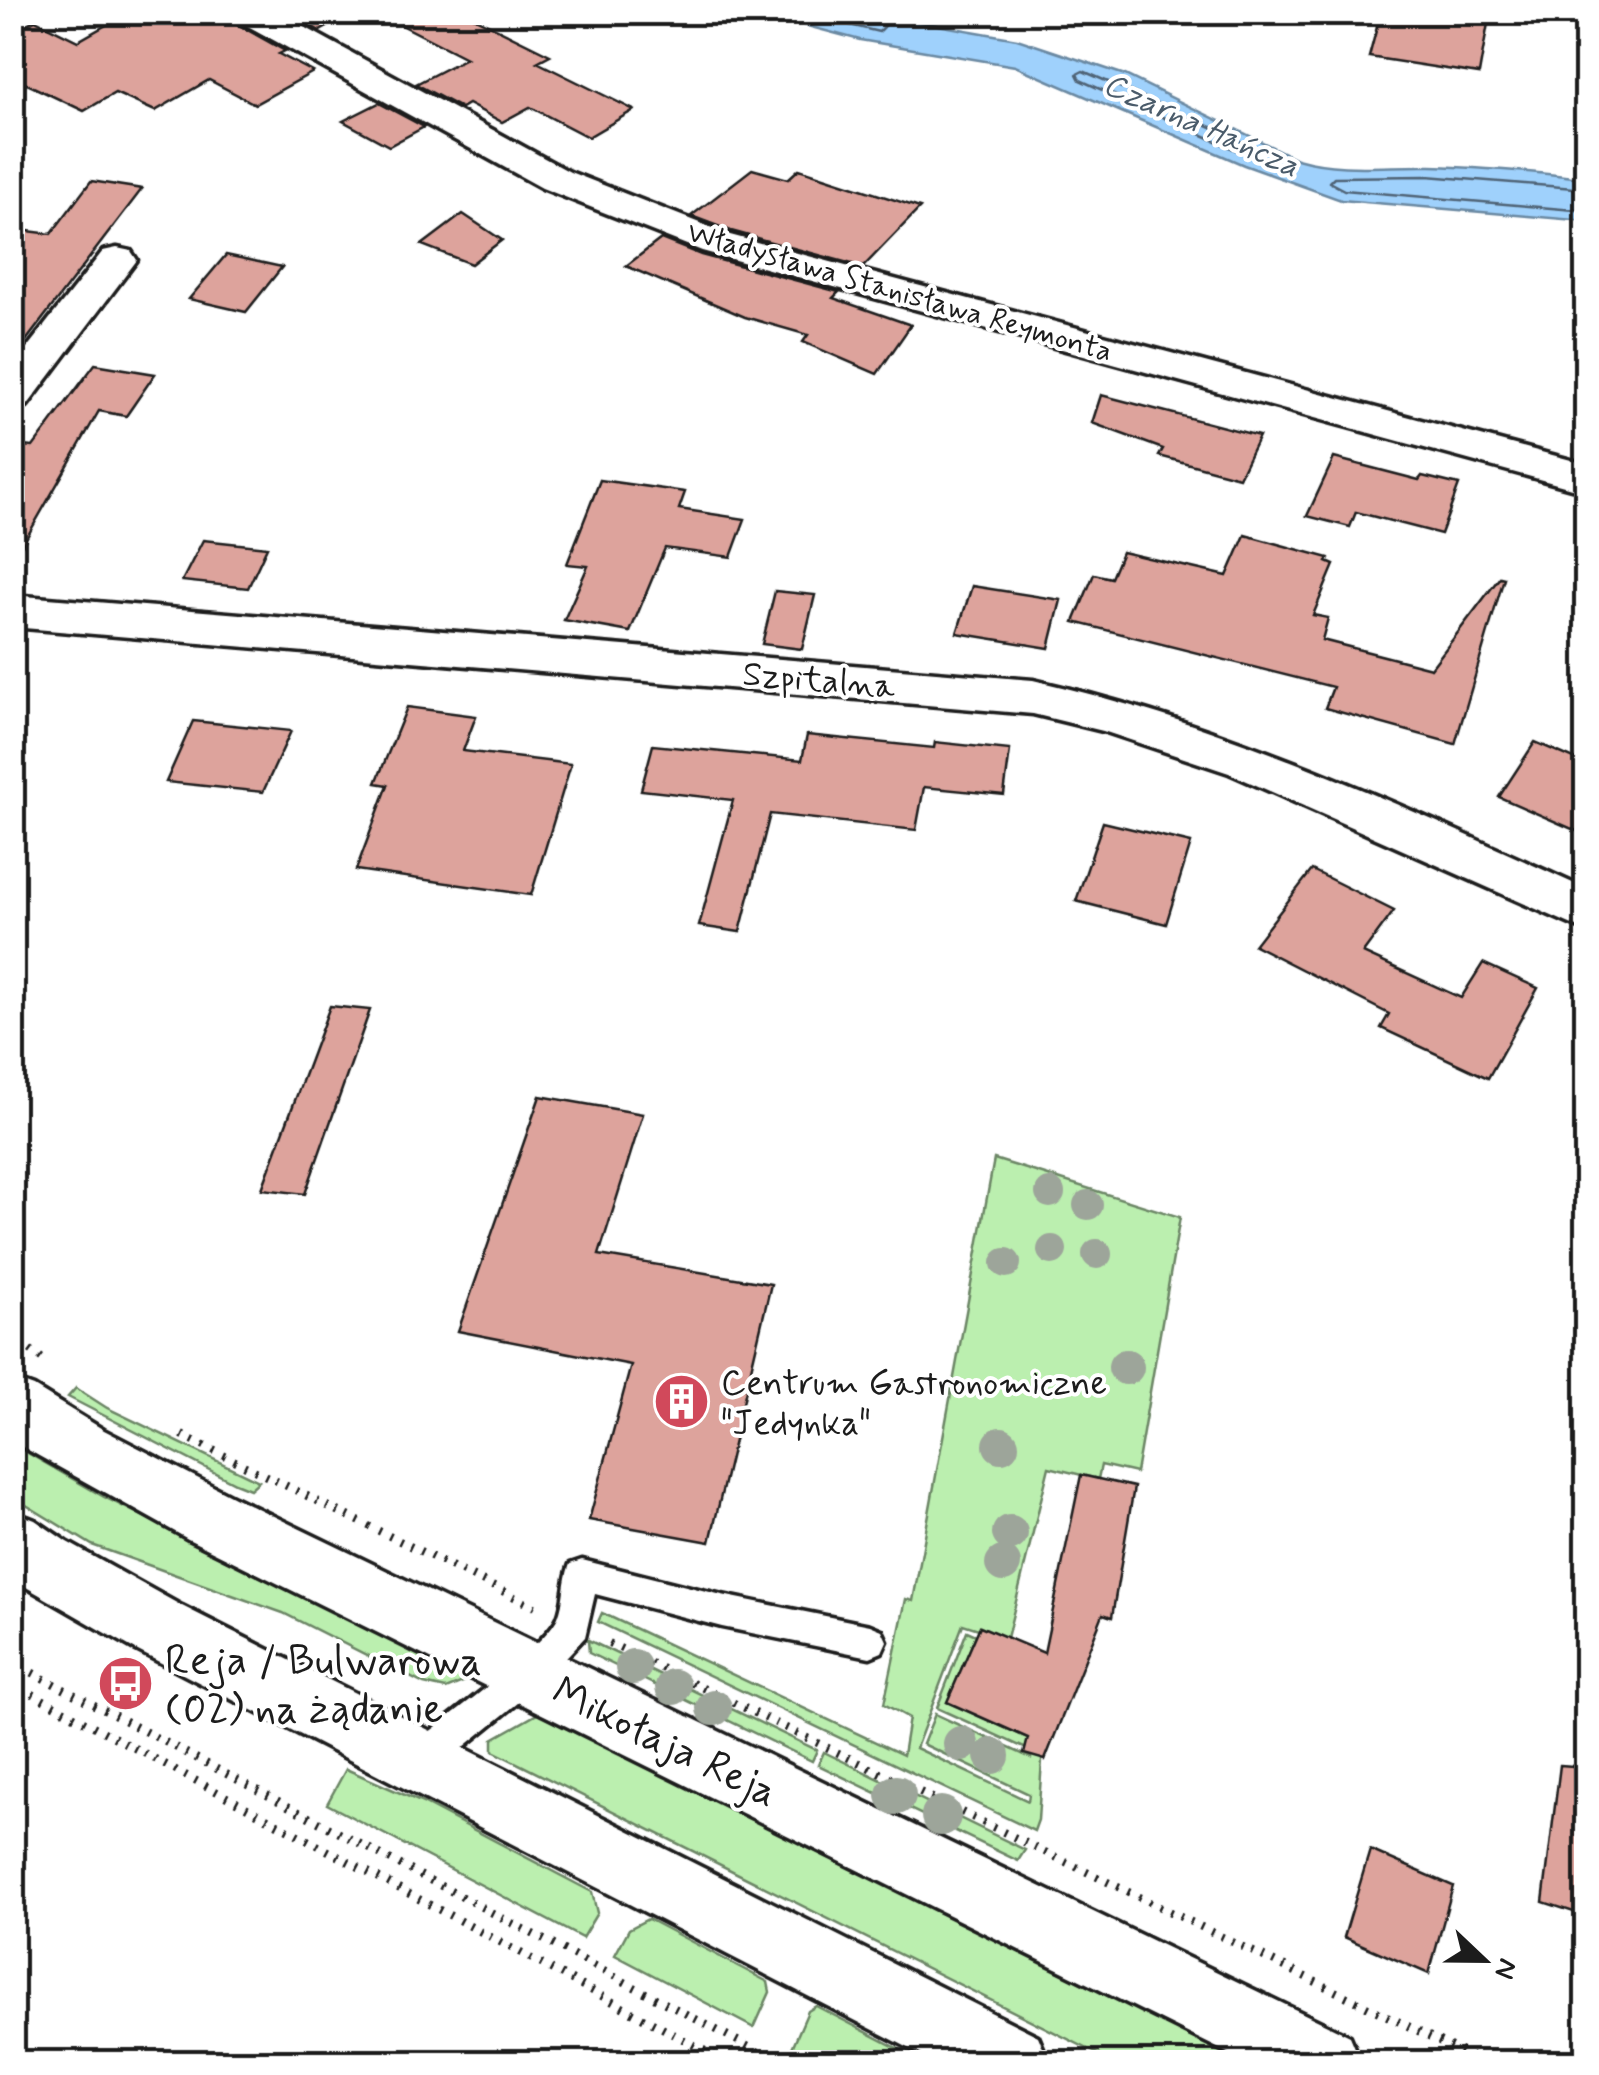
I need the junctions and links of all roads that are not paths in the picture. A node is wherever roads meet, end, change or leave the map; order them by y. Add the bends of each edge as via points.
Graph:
1 (250, 12) edge
2 (117, 260) dead end
3 (12, 397) edge
4 (1586, 478) edge
5 (12, 611) edge
6 (1586, 911) edge
7 (31, 1386) edge
8 (12, 1540) edge
9 (870, 1641) dead end
10 (550, 1649) junction
11 (419, 1762) junction
12 (1012, 2062) edge
13 (1324, 2062) edge

1 - 4 street, Władysława Stanisława Reymonta via 556,180 716,243
2 - 3 street
5 - 6 street, Szpitalna via 1048,700 1146,723 1286,775
7 - 10 street, Mikołaja Reja via 82,1450 211,1518
8 - 11 street via 159,1628
9 - 10 lane via 582,1576
10 - 11 lane
10 - 13 street, Mikołaja Reja
11 - 12 street

